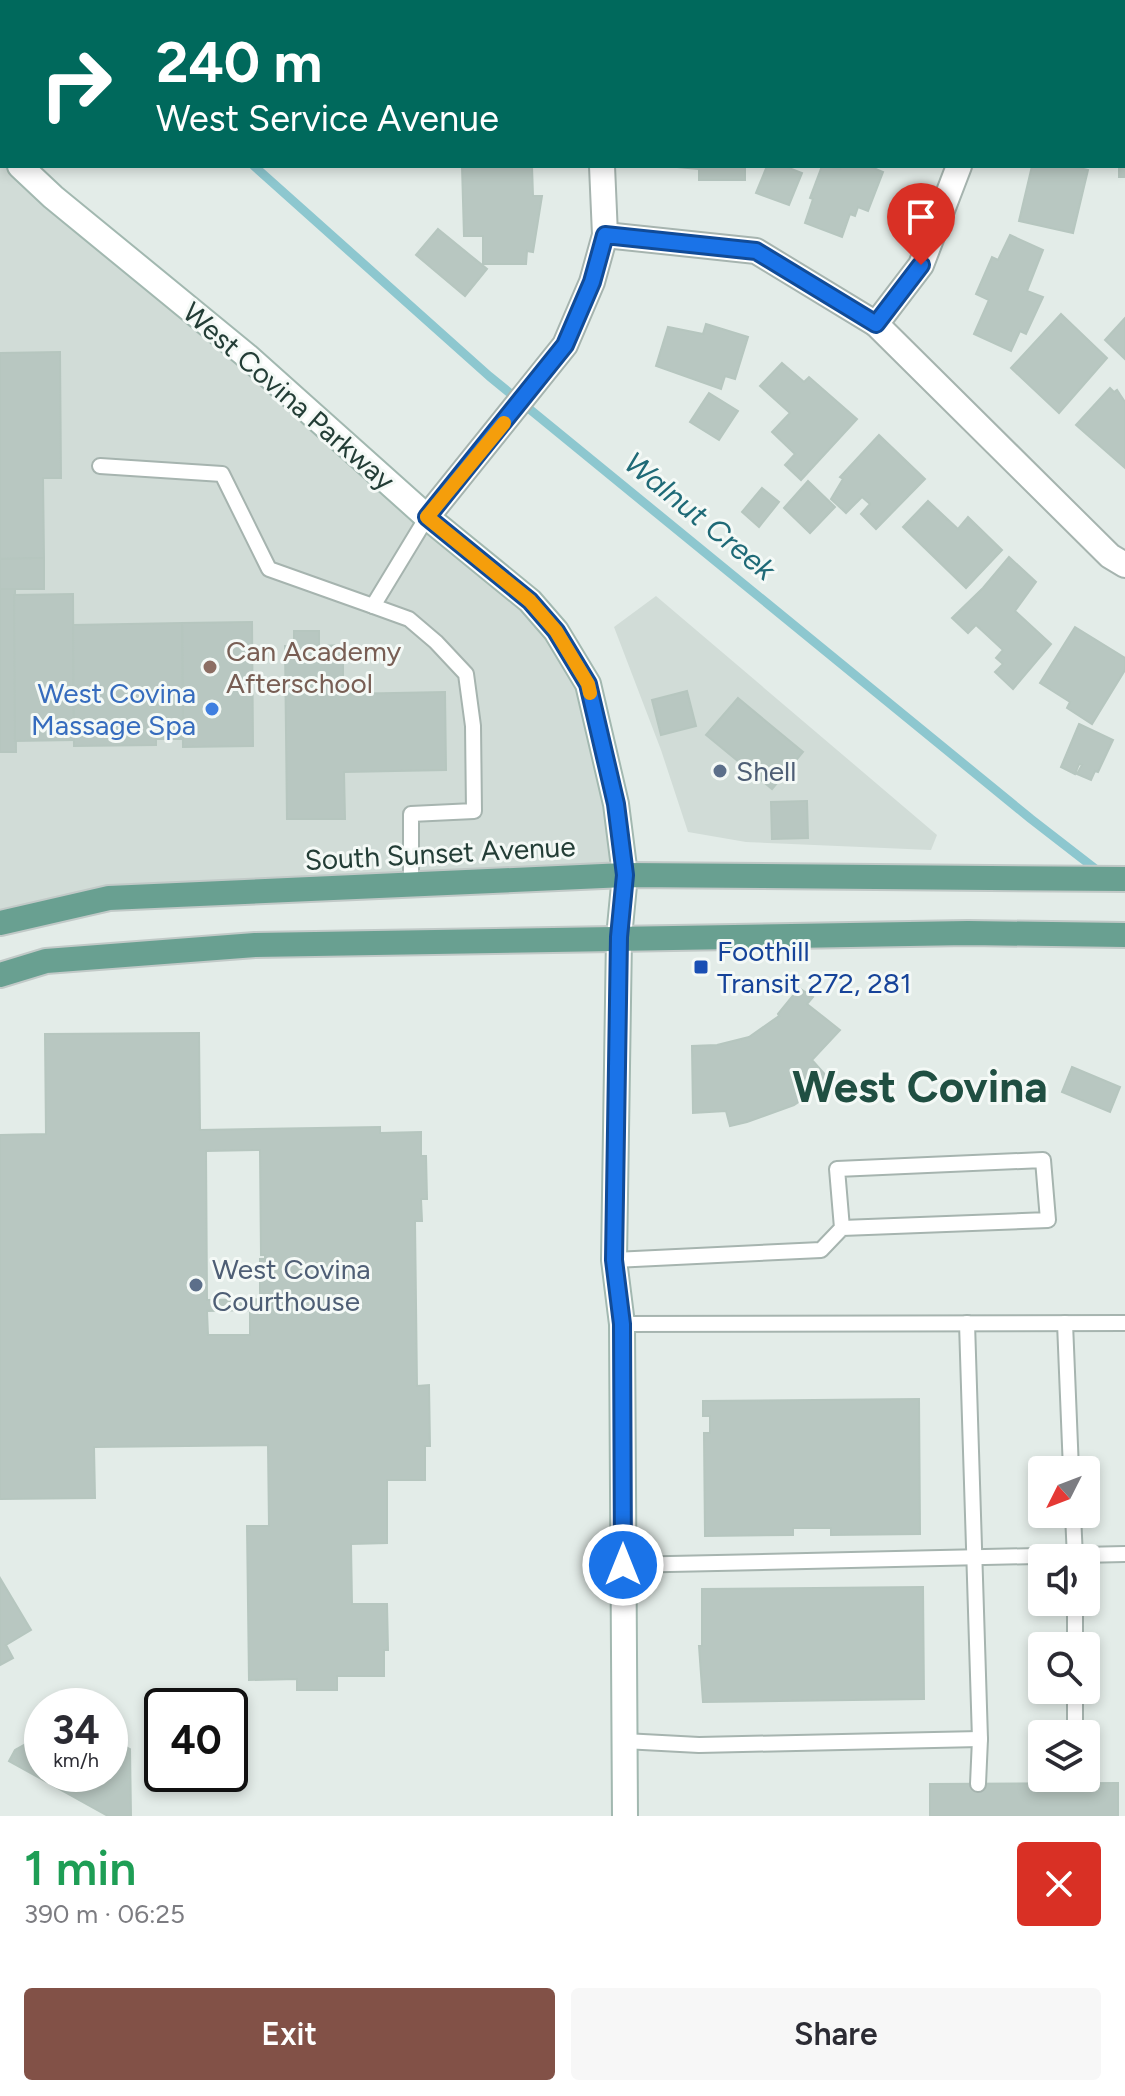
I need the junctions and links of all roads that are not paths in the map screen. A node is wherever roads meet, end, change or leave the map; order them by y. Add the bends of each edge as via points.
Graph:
1 (22, 168) edge
2 (602, 168) edge
3 (958, 168) edge
4 (605, 235) junction
5 (876, 324) junction
6 (100, 466) dead end
7 (427, 517) junction
8 (1125, 565) edge
9 (373, 606) junction
10 (625, 875) junction
11 (1125, 879) edge
12 (411, 885) junction
13 (0, 923) edge
14 (1125, 935) edge
15 (619, 937) junction
16 (0, 975) edge
17 (842, 1228) junction
18 (614, 1260) junction
19 (967, 1323) junction
20 (1065, 1323) junction
21 (1125, 1323) edge
22 (622, 1324) junction
23 (1070, 1456) edge
24 (1125, 1554) edge
25 (1100, 1556) edge
26 (975, 1557) junction
27 (1028, 1557) edge
28 (623, 1565) junction
29 (980, 1739) junction
30 (624, 1741) junction
31 (978, 1784) dead end
32 (625, 1816) edge

1 - 7 street, West Covina Parkway via 247,356
2 - 4 street
3 - 5 street via 921,265
4 - 5 street via 756,251
4 - 7 street via 565,345
5 - 8 street
6 - 9 lane via 222,474 269,569
7 - 9 lane
7 - 10 street, West Covina Parkway via 530,601 556,631 588,684 616,804
9 - 12 lane via 409,619 466,674 474,811 411,814
10 - 11 main road, South Sunset Avenue
10 - 12 main road, South Sunset Avenue
10 - 15 street, West Covina Parkway
12 - 13 main road, South Sunset Avenue via 109,898
14 - 15 main road
15 - 16 main road via 255,945 46,961
15 - 18 street, West Covina Parkway
17 - 17 lane via 837,1169 1043,1160 1048,1220
17 - 18 lane via 821,1250
18 - 22 street, West Covina Parkway
19 - 20 lane
19 - 22 lane
19 - 26 lane
20 - 21 lane
20 - 23 lane
22 - 28 street, West Covina Parkway
24 - 25 lane
26 - 27 lane
26 - 28 lane
26 - 29 lane
28 - 30 street, West Covina Parkway
29 - 30 lane via 699,1745
29 - 31 lane
30 - 32 street, West Covina Parkway

